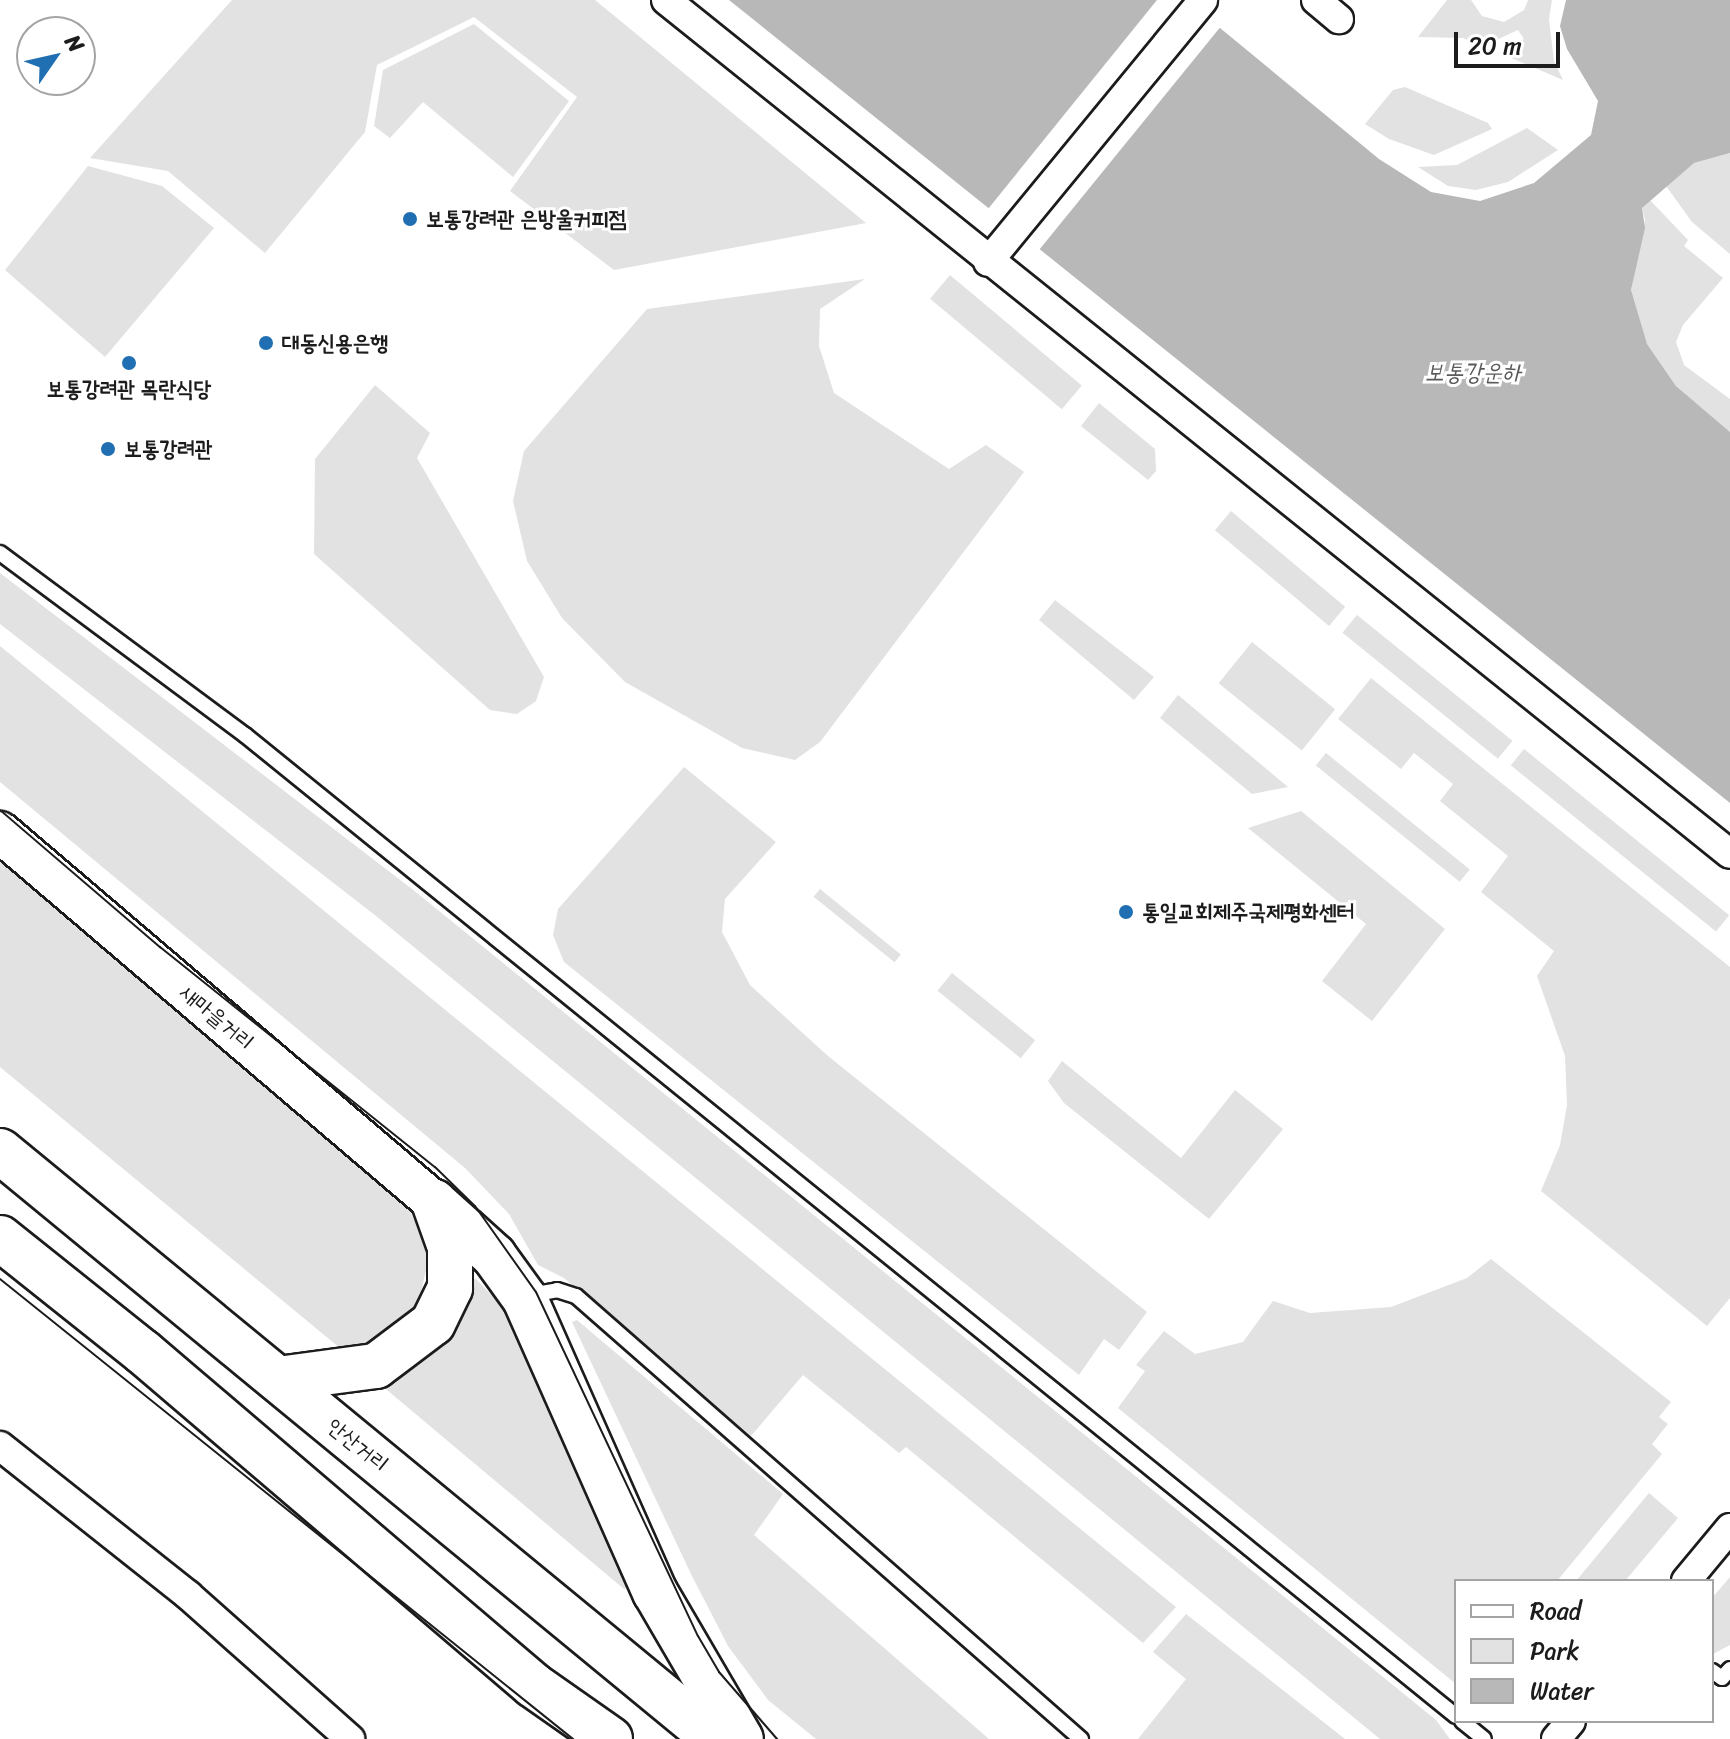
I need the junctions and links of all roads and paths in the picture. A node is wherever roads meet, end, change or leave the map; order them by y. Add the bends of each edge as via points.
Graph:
1 (666, 0) edge
2 (1316, 0) edge
3 (1202, 1) edge
4 (1339, 19) dead end
5 (988, 262) junction
6 (0, 553) edge
7 (0, 832) edge
8 (1730, 854) edge
9 (0, 1151) edge
10 (434, 1202) junction
11 (0, 1238) edge
12 (525, 1299) junction
13 (278, 1379) junction
14 (0, 1446) edge
15 (1730, 1528) edge
16 (1688, 1579) edge
17 (1730, 1669) edge
18 (1714, 1672) edge
19 (1454, 1714) edge
20 (1464, 1723) edge
21 (1569, 1723) edge
22 (350, 1739) edge
23 (610, 1739) edge
24 (715, 1739) edge
25 (741, 1739) edge
26 (1081, 1739) edge
27 (1484, 1739) edge
28 (1556, 1739) edge

1 - 5 street
2 - 4 street
3 - 5 street
5 - 8 street
6 - 19 lane via 245,735
7 - 10 main road, 새마을거리
9 - 13 main road, 안산거리
10 - 12 main road via 494,1256
10 - 13 main road via 450,1247 450,1288 433,1323 376,1366
11 - 23 main road via 143,1352 533,1685
12 - 25 main road via 655,1592
12 - 26 lane via 547,1290 576,1296
13 - 24 main road, 안산거리
14 - 22 street via 188,1595
15 - 16 street
17 - 18 lane via 1722,1678
20 - 27 lane
21 - 28 street

